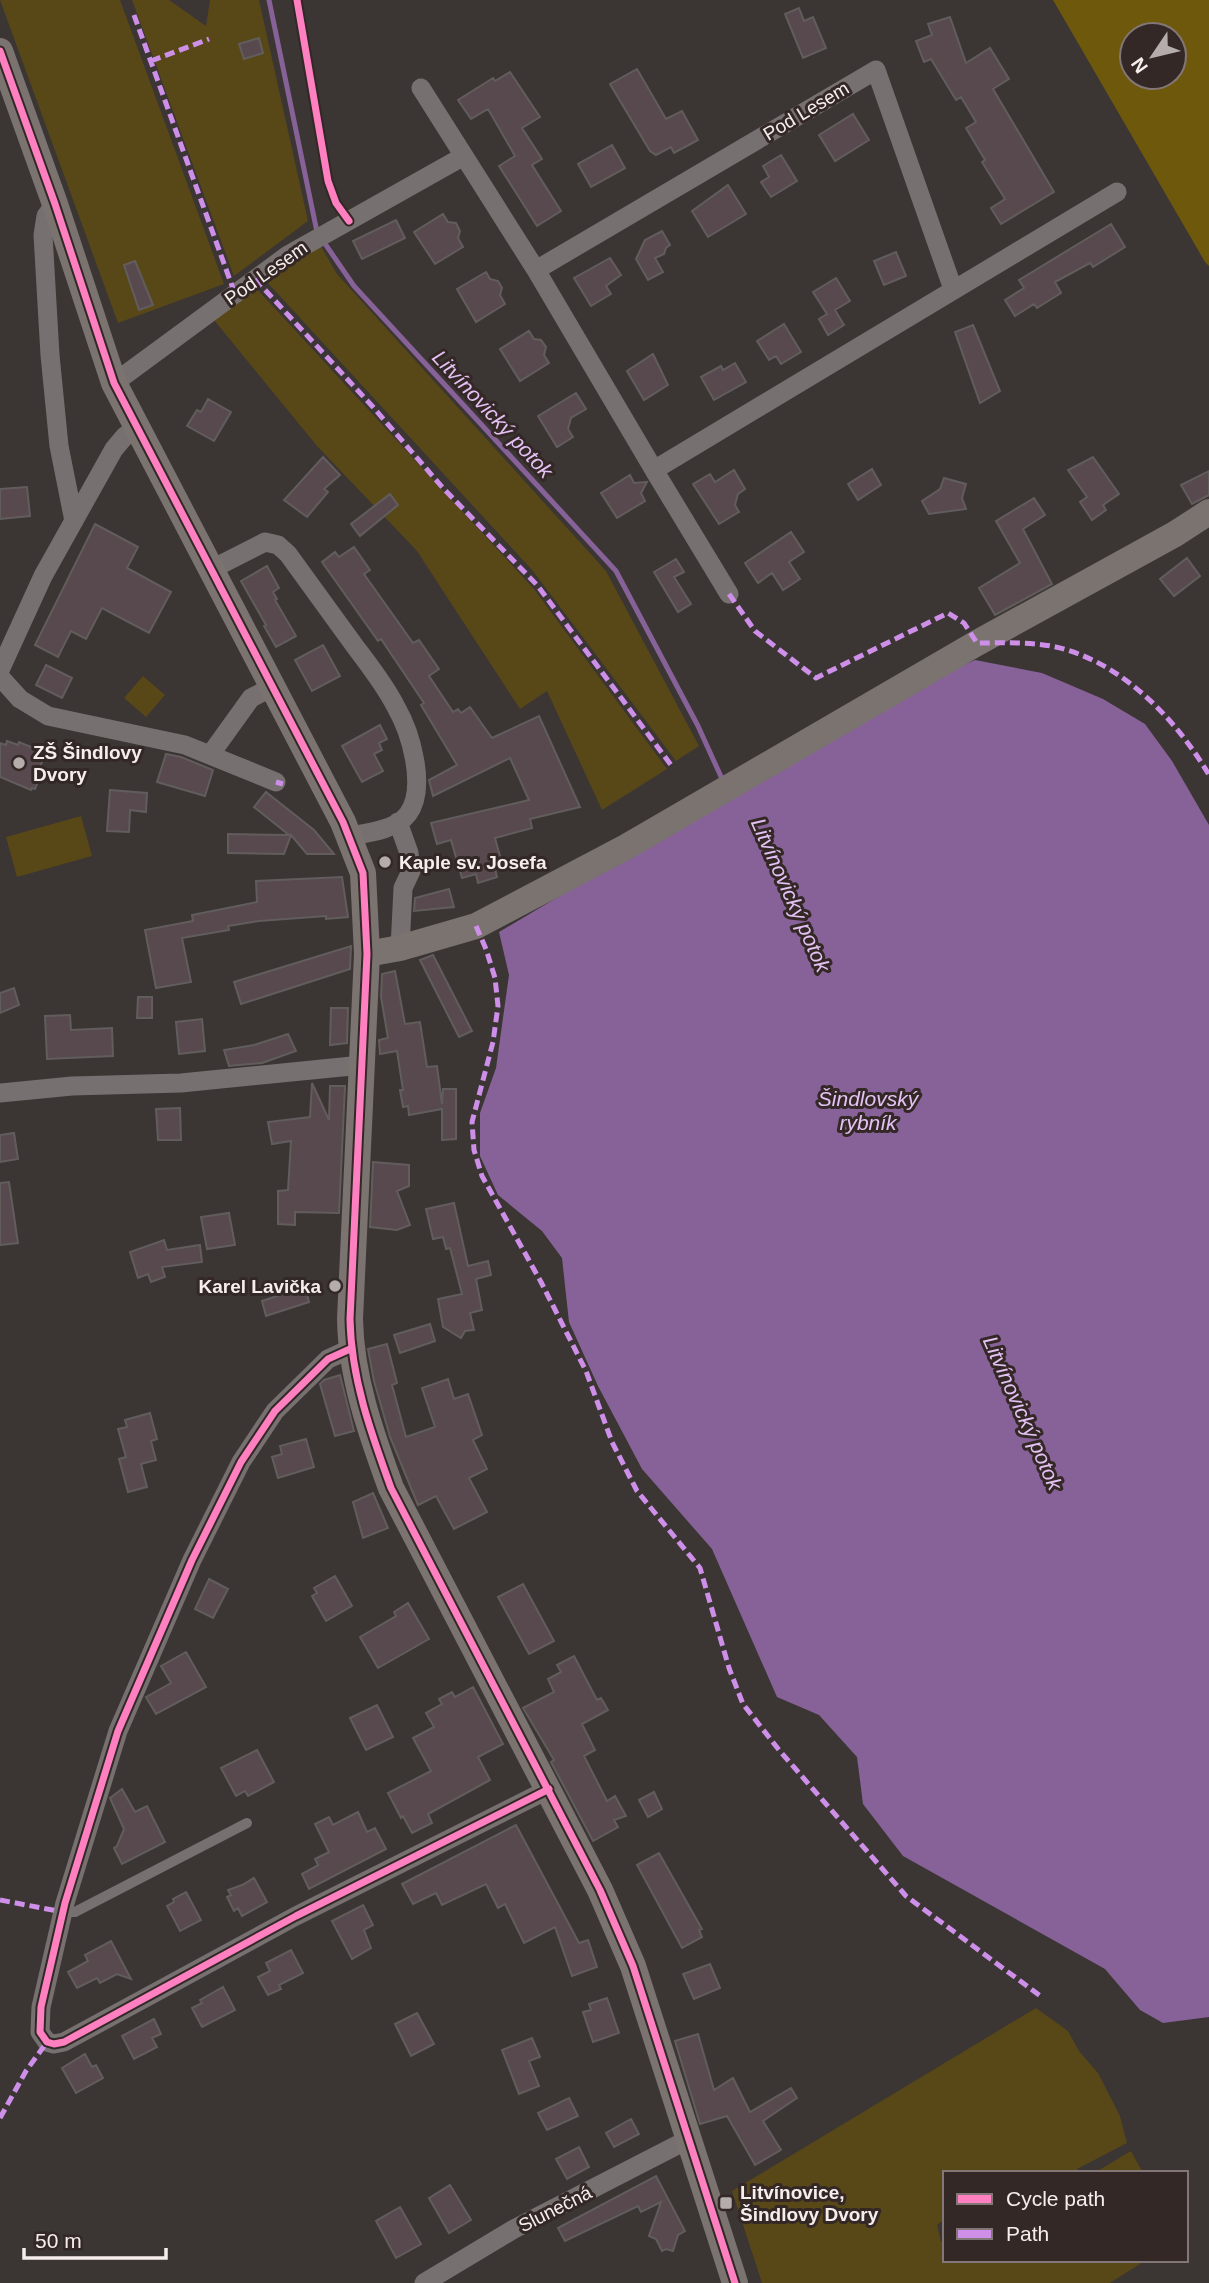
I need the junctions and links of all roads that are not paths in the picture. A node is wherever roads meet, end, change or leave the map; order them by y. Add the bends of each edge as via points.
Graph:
1 (0, 51) edge
2 (421, 88) dead end
3 (464, 156) junction
4 (1117, 192) dead end
5 (55, 204) junction
6 (536, 270) junction
7 (953, 289) junction
8 (114, 383) junction
9 (136, 428) junction
10 (654, 470) junction
11 (1209, 512) edge
12 (74, 522) junction
13 (210, 570) junction
14 (729, 594) dead end
15 (0, 670) edge
16 (0, 677) edge
17 (272, 687) junction
18 (210, 755) junction
19 (276, 782) dead end
20 (398, 822) junction
21 (349, 836) junction
22 (400, 948) junction
23 (367, 954) junction
24 (362, 1065) junction
25 (0, 1093) edge
26 (350, 1349) junction
27 (548, 1789) junction
28 (247, 1823) dead end
29 (63, 1912) junction
30 (689, 2139) junction
31 (424, 2283) edge
32 (735, 2283) edge

1 - 5 street
2 - 3 street
3 - 6 street
3 - 8 street, Pod Lesem via 288,255
4 - 7 street
5 - 8 street
5 - 12 street via 46,216 43,248 59,446
6 - 7 street, Pod Lesem via 876,70
6 - 10 street
7 - 10 street
8 - 9 street
9 - 12 street via 114,449
9 - 13 street
10 - 14 street
11 - 22 street via 626,847 476,926
12 - 15 street via 43,576
13 - 17 street
13 - 20 street via 265,542 288,554 397,708 418,788 407,816
16 - 18 street via 20,699 48,716
17 - 18 street via 251,698
17 - 21 street
18 - 19 street
20 - 21 street
20 - 22 street via 410,853 411,872 403,888
21 - 23 street via 363,873
22 - 23 street
23 - 24 street
24 - 25 street via 181,1083
24 - 26 street
26 - 27 street via 370,1431 391,1488
26 - 29 street via 328,1359 275,1411 241,1462 192,1560 118,1731
27 - 29 street via 54,2044 40,2032 41,2007
27 - 30 street via 633,1966
28 - 29 lane via 75,1912
30 - 31 street, Slunečná via 514,2229
30 - 32 street

